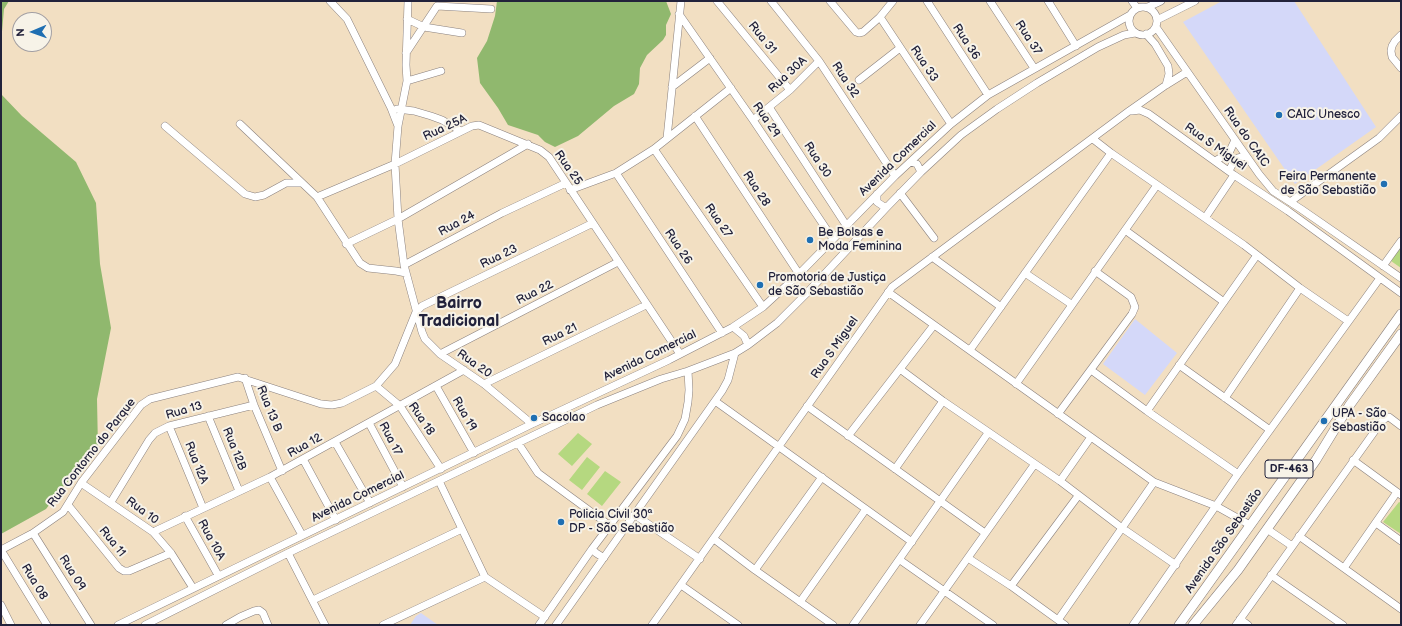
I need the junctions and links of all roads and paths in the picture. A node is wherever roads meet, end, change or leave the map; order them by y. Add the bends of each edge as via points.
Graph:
1 (330, 1) edge
2 (408, 1) edge
3 (681, 1) edge
4 (717, 1) edge
5 (771, 1) edge
6 (830, 1) edge
7 (893, 1) edge
8 (927, 1) edge
9 (990, 1) edge
10 (1048, 1) edge
11 (1132, 1) edge
12 (1161, 1) edge
13 (1195, 1) edge
14 (1148, 7) junction
15 (1137, 8) junction
16 (491, 9) dead end
17 (679, 14) junction
18 (1130, 15) junction
19 (880, 17) junction
20 (407, 19) junction
21 (1156, 23) junction
22 (424, 27) junction
23 (462, 32) dead end
24 (1135, 32) junction
25 (1146, 34) junction
26 (1401, 35) edge
27 (1076, 46) junction
28 (900, 48) junction
29 (1066, 52) junction
30 (406, 53) junction
31 (710, 58) junction
32 (819, 61) junction
33 (1073, 63) junction
34 (1034, 68) junction
35 (1401, 68) edge
36 (441, 71) dead end
37 (1187, 72) junction
38 (859, 80) dead end
39 (407, 81) junction
40 (1166, 85) junction
41 (672, 87) junction
42 (730, 88) junction
43 (790, 90) junction
44 (988, 95) junction
45 (1151, 96) junction
46 (769, 107) junction
47 (391, 108) junction
48 (402, 109) junction
49 (1129, 111) junction
50 (1149, 114) junction
51 (695, 116) junction
52 (1401, 116) edge
53 (753, 120) junction
54 (240, 124) dead end
55 (951, 124) junction
56 (165, 126) dead end
57 (398, 126) junction
58 (461, 131) junction
59 (667, 138) junction
60 (1093, 139) junction
61 (1235, 140) junction
62 (528, 144) junction
63 (654, 149) junction
64 (1111, 153) junction
65 (1246, 156) junction
66 (1215, 161) junction
67 (911, 162) junction
68 (395, 164) junction
69 (921, 172) junction
70 (616, 173) junction
71 (1231, 173) junction
72 (1258, 174) junction
73 (895, 176) junction
74 (302, 183) junction
75 (566, 183) junction
76 (1246, 183) junction
77 (1156, 185) junction
78 (570, 190) junction
79 (900, 193) junction
80 (877, 194) junction
81 (317, 198) junction
82 (1290, 202) junction
83 (886, 208) junction
84 (1205, 218) junction
85 (398, 219) junction
86 (592, 223) junction
87 (846, 225) junction
88 (1125, 230) junction
89 (934, 238) dead end
90 (834, 239) junction
91 (1401, 241) edge
92 (346, 244) junction
93 (1257, 255) junction
94 (932, 257) junction
95 (618, 262) junction
96 (404, 265) junction
97 (1383, 266) junction
98 (1095, 272) junction
99 (406, 273) junction
100 (1025, 273) junction
101 (799, 274) junction
102 (1380, 278) junction
103 (1401, 278) edge
104 (1300, 288) junction
105 (888, 292) junction
106 (1401, 293) edge
107 (1224, 302) junction
108 (1071, 304) junction
109 (646, 305) junction
110 (763, 307) junction
111 (1001, 307) junction
112 (416, 312) junction
113 (1401, 314) edge
114 (1348, 321) junction
115 (934, 325) junction
116 (733, 328) junction
117 (722, 332) junction
118 (1401, 334) edge
119 (748, 345) junction
120 (970, 350) junction
121 (736, 353) junction
122 (440, 354) junction
123 (680, 354) junction
124 (669, 360) junction
125 (1179, 365) junction
126 (900, 368) junction
127 (464, 370) junction
128 (1091, 370) junction
129 (688, 371) junction
130 (672, 376) junction
131 (244, 378) junction
132 (484, 384) junction
133 (1016, 384) junction
134 (376, 386) junction
135 (436, 386) junction
136 (1225, 398) junction
137 (715, 401) junction
138 (943, 401) junction
139 (254, 405) junction
140 (400, 406) junction
141 (807, 406) junction
142 (1147, 411) junction
143 (1058, 414) junction
144 (208, 416) junction
145 (369, 423) junction
146 (532, 424) junction
147 (169, 426) junction
148 (1401, 426) edge
149 (1270, 430) junction
150 (988, 433) junction
151 (848, 436) junction
152 (1091, 437) junction
153 (335, 442) junction
154 (518, 443) junction
155 (491, 444) junction
156 (780, 446) junction
157 (1302, 452) junction
158 (474, 453) junction
159 (496, 454) junction
160 (462, 458) junction
161 (303, 459) junction
162 (1316, 460) junction
163 (1353, 460) junction
164 (1034, 465) junction
165 (467, 467) junction
166 (441, 469) junction
167 (894, 469) junction
168 (282, 471) junction
169 (1238, 474) junction
170 (270, 477) junction
171 (822, 477) junction
172 (439, 481) junction
173 (1060, 481) junction
174 (1154, 482) junction
175 (81, 483) junction
176 (403, 487) junction
177 (239, 491) junction
178 (1399, 494) edge
179 (1078, 496) junction
180 (111, 502) junction
181 (940, 502) junction
182 (370, 503) junction
183 (68, 505) junction
184 (1216, 506) junction
185 (203, 508) junction
186 (866, 509) junction
187 (621, 510) junction
188 (185, 516) junction
189 (633, 517) junction
190 (336, 520) junction
191 (1376, 522) junction
192 (609, 525) junction
193 (1250, 525) junction
194 (319, 528) junction
195 (1122, 528) junction
196 (462, 529) junction
197 (1267, 529) junction
198 (153, 532) junction
199 (33, 533) junction
200 (985, 533) junction
201 (302, 535) junction
202 (323, 536) junction
203 (1299, 536) junction
204 (714, 539) junction
205 (1401, 541) edge
206 (912, 542) junction
207 (1292, 546) junction
208 (592, 549) junction
209 (1, 550) edge
210 (269, 551) junction
211 (171, 553) junction
212 (288, 553) junction
213 (604, 558) junction
214 (968, 558) junction
215 (700, 559) junction
216 (274, 560) junction
217 (900, 560) junction
218 (1226, 561) junction
219 (1176, 566) junction
220 (1344, 568) junction
221 (755, 570) junction
222 (1238, 570) junction
223 (218, 575) junction
224 (1271, 575) junction
225 (485, 576) junction
226 (681, 585) junction
227 (1011, 586) junction
228 (193, 588) junction
229 (945, 590) junction
230 (313, 600) junction
231 (800, 602) junction
232 (1, 605) edge
233 (1401, 609) edge
234 (402, 616) junction
235 (545, 617) junction
236 (1058, 620) junction
237 (161, 622) edge
238 (1238, 622) edge
239 (11, 625) edge
240 (47, 625) edge
241 (91, 625) edge
242 (118, 625) edge
243 (145, 625) edge
244 (226, 625) edge
245 (268, 625) edge
246 (325, 625) edge
247 (383, 625) edge
248 (396, 625) edge
249 (539, 625) edge
250 (556, 625) edge
251 (652, 625) edge
252 (738, 625) edge
253 (832, 625) edge
254 (853, 625) edge
255 (920, 625) edge
256 (993, 625) edge
257 (1065, 625) edge
258 (1133, 625) edge
259 (1179, 625) edge
260 (1193, 625) edge
261 (1248, 625) edge
262 (1343, 625) edge

1 - 47 street via 347,19
2 - 20 street
3 - 17 street
4 - 43 street, Rua 31
5 - 32 street, Rua 32
6 - 19 street via 856,32 863,32
7 - 19 street
8 - 44 street, Rua 36
9 - 34 street, Rua 37
10 - 27 street
11 - 15 street
12 - 14 street
13 - 21 street
14 - 15 street
14 - 21 street via 1156,14
15 - 18 street
16 - 22 street via 436,6
17 - 31 street, Rua 29
17 - 41 street
18 - 24 street via 1130,25
18 - 27 street, Avenida Comercial
19 - 28 street, Rua 33
20 - 22 street
20 - 30 street
21 - 25 street via 1152,32
21 - 37 street, Rua do CAIC
22 - 23 street
22 - 30 street
24 - 25 street via 1140,35
24 - 33 street, Avenida Comercial via 1098,47
25 - 40 street via 1168,66 1170,74
26 - 35 street via 1391,51 1392,57
27 - 29 street, Avenida Comercial
28 - 38 street
28 - 55 street, Rua 33
29 - 33 street via 1063,61
29 - 34 street, Avenida Comercial
30 - 39 street
31 - 41 street
31 - 42 street, Rua 29
32 - 43 street, Rua 30A
32 - 73 street, Rua 32
33 - 69 street, Avenida Comercial via 973,126
34 - 44 street, Avenida Comercial
36 - 39 street
37 - 40 street
37 - 61 street, Rua do CAIC
39 - 48 street
40 - 45 street
41 - 59 street
42 - 51 street
42 - 53 street, Rua 29
43 - 46 street, Rua 30A
44 - 55 street, Avenida Comercial
45 - 49 street
45 - 50 street via 1147,105
46 - 53 street, Rua 30A
46 - 87 street, Rua 30
47 - 48 street
47 - 57 street
48 - 57 street
48 - 58 street via 442,120
49 - 50 street, Rua S Miguel via 1140,110
49 - 60 street, Rua S Miguel
50 - 66 street, Rua S Miguel
51 - 59 street
51 - 101 street, Rua 28
52 - 82 street via 1379,138
53 - 90 street, Rua 29
54 - 74 street
55 - 67 street, Avenida Comercial
56 - 74 street via 245,194 255,197 286,183
57 - 68 street
58 - 62 street, Rua 25A via 479,125
58 - 68 street, Rua 25A
59 - 63 street
60 - 64 street
60 - 94 street, Rua S Miguel
61 - 65 street, Rua do CAIC
61 - 66 street via 1229,153
62 - 75 street, Rua 25 via 549,157
62 - 85 street
63 - 70 street
63 - 110 street, Rua 27
64 - 77 street
64 - 100 street
65 - 71 street via 1234,161
65 - 72 street, Rua do CAIC
66 - 71 street, Rua S Miguel
67 - 69 street via 917,164
67 - 73 street, Avenida Comercial
68 - 81 street, Rua 25A
68 - 85 street
69 - 79 street, Avenida Comercial
70 - 78 street
70 - 117 street, Rua 26
71 - 76 street, Rua S Miguel
71 - 84 street
72 - 76 street
72 - 82 street, Rua do CAIC via 1273,191
73 - 80 street, Avenida Comercial
74 - 81 street
75 - 78 street, Rua 25
75 - 96 street, Rua 24 via 502,213
76 - 102 street, Rua S Miguel
77 - 84 street
77 - 88 street
78 - 86 street, Rua 25
79 - 83 street, Avenida Comercial
79 - 89 street
80 - 83 street via 877,202
80 - 87 street, Avenida Comercial
81 - 92 street
82 - 97 street, Rua do CAIC
83 - 119 street, Avenida Comercial via 777,323
84 - 93 street
85 - 92 street
85 - 96 street
86 - 95 street, Rua 25
86 - 112 street, Rua 23 via 422,306
87 - 90 street, Avenida Comercial
88 - 98 street
88 - 107 street
90 - 101 street, Avenida Comercial
91 - 97 street
92 - 99 street via 357,260 368,268
93 - 104 street
93 - 107 street
94 - 105 street, Rua S Miguel
94 - 111 street
95 - 109 street, Rua 25
95 - 122 street, Rua 22
96 - 99 street
97 - 103 street, Rua do CAIC
98 - 108 street
98 - 128 street via 1131,297 1135,307
99 - 112 street
100 - 108 street
100 - 111 street
101 - 110 street, Avenida Comercial
102 - 106 street, Rua S Miguel
102 - 114 street
104 - 114 street
104 - 136 street
105 - 115 street
105 - 141 street, Rua S Miguel
107 - 125 street
108 - 133 street
109 - 123 street, Rua 25
109 - 132 street, Rua 21
110 - 116 street, Avenida Comercial
111 - 120 street
112 - 122 street, Rua 20 via 425,339
112 - 134 street, Rua Contorno do Parque via 395,364
113 - 157 main road, Avenida São Sebastião / DF-463
114 - 149 street
115 - 120 street
115 - 126 street
116 - 117 street, Avenida Comercial
116 - 119 street via 744,336
117 - 123 street, Avenida Comercial
118 - 162 main road, Avenida São Sebastião / DF-463 via 1349,406
119 - 121 street, Avenida Comercial
120 - 133 street
121 - 129 street, Avenida Comercial
121 - 137 street via 728,380
122 - 127 street, Rua 20
123 - 124 street, Avenida Comercial
124 - 130 street via 668,371
124 - 146 street, Avenida Comercial
125 - 136 street
125 - 142 street
126 - 138 street
126 - 151 street
127 - 132 street, Rua 20
127 - 135 street, Rua 12
128 - 142 street
128 - 143 street
129 - 130 street, Avenida Comercial
129 - 187 street via 688,402 685,419 677,436
130 - 154 street, Avenida Comercial via 597,406
131 - 134 street, Rua Contorno do Parque via 321,404 332,405 342,403
131 - 139 street, Rua 13 B
131 - 175 street, Rua Contorno do Parque via 230,378 150,399 141,405
132 - 146 street, Rua 20
133 - 143 street
134 - 140 street, Rua 18
135 - 140 street, Rua 12
135 - 158 street, Rua 19
136 - 149 street
137 - 156 street
137 - 189 street
138 - 150 street
138 - 167 street
139 - 144 street, Rua 13
139 - 168 street, Rua 13 B
140 - 145 street, Rua 12
140 - 166 street, Rua 18
141 - 151 street
141 - 156 street, Rua S Miguel
142 - 169 street
143 - 152 street
144 - 147 street, Rua 13
144 - 177 street, Rua 12B
145 - 153 street, Rua 12
145 - 176 street, Rua 17
146 - 155 street, Avenida Comercial
147 - 180 street, Rua 13 via 155,433 149,440
147 - 185 street, Rua 12A
148 - 163 street via 1389,417 1384,418
149 - 169 street
150 - 164 street
150 - 181 street
151 - 167 street
152 - 173 street
152 - 174 street
153 - 161 street, Rua 12
153 - 182 street
154 - 159 street, Avenida Comercial
154 - 192 street via 538,473
155 - 158 street, Avenida Comercial
155 - 159 street
156 - 171 street
156 - 204 street, Rua S Miguel
157 - 162 main road via 1312,454
157 - 193 main road, Avenida São Sebastião / DF-463
158 - 160 street, Avenida Comercial
159 - 165 street, Avenida Comercial
160 - 165 street
160 - 166 street, Avenida Comercial
161 - 168 street, Rua 12
161 - 190 street
162 - 197 main road, Avenida São Sebastião / DF-463
163 - 178 street
163 - 203 street
164 - 173 street
164 - 200 street
165 - 172 street, Avenida Comercial
166 - 176 street, Avenida Comercial
167 - 181 street
168 - 170 street, Rua 12
169 - 184 street
170 - 177 street, Rua 12
170 - 201 street
171 - 186 street
171 - 221 street
172 - 196 street
172 - 202 street, Avenida Comercial
173 - 179 street
174 - 184 street
174 - 195 street
175 - 180 street, Rua 10
175 - 183 street, Rua Contorno do Parque
176 - 182 street, Avenida Comercial
177 - 185 street, Rua 12
178 - 191 street
179 - 195 street
179 - 227 street
180 - 198 street, Rua 10
181 - 200 street
181 - 206 street
182 - 190 street, Avenida Comercial
183 - 199 street, Rua Contorno do Parque via 63,512
183 - 211 street, Rua 11 via 124,571
184 - 193 street
184 - 219 street
185 - 188 street, Rua 12
186 - 206 street
186 - 231 street
187 - 189 street
187 - 192 street
188 - 198 street, Rua 12
188 - 223 street, Rua 10A
189 - 213 street
189 - 215 street
190 - 194 street, Avenida Comercial
191 - 205 street
191 - 220 street
192 - 208 street
193 - 218 main road, Avenida São Sebastião / DF-463
194 - 201 street, Avenida Comercial
194 - 202 street
195 - 219 street
195 - 236 street
196 - 225 street
196 - 230 street
197 - 207 street
197 - 222 main road, Avenida São Sebastião / DF-463
198 - 211 street, Rua 10
199 - 209 street, Rua Contorno do Parque
199 - 241 street, Rua 09
200 - 214 street
201 - 210 street, Avenida Comercial
202 - 212 street, Avenida Comercial
203 - 207 street
203 - 220 street
204 - 215 street, Rua S Miguel
204 - 221 street
206 - 217 street
207 - 224 street
208 - 213 street
208 - 235 street
209 - 240 street, Rua 08
210 - 216 street
210 - 223 street, Avenida Comercial
211 - 228 street, Rua 10
212 - 216 street, Avenida Comercial
212 - 230 street
213 - 250 street
214 - 227 street
214 - 229 street
215 - 226 street, Rua S Miguel
216 - 237 street, Avenida Comercial
217 - 229 street
217 - 254 street
218 - 222 main road via 1228,567
218 - 259 main road, Avenida São Sebastião / DF-463
219 - 258 street
220 - 233 street
221 - 231 street
222 - 260 main road, Avenida São Sebastião / DF-463
223 - 228 street, Avenida Comercial
224 - 238 street
224 - 262 street
225 - 234 street
225 - 235 street
226 - 251 street, Rua S Miguel
226 - 252 street
227 - 236 street
228 - 242 street, Avenida Comercial
229 - 255 street
229 - 256 street
230 - 246 street
231 - 253 street
232 - 239 street
234 - 247 street
234 - 248 street
235 - 249 street
236 - 257 street
237 - 243 street, Avenida Comercial
238 - 261 street
244 - 245 street via 240,616 259,610

